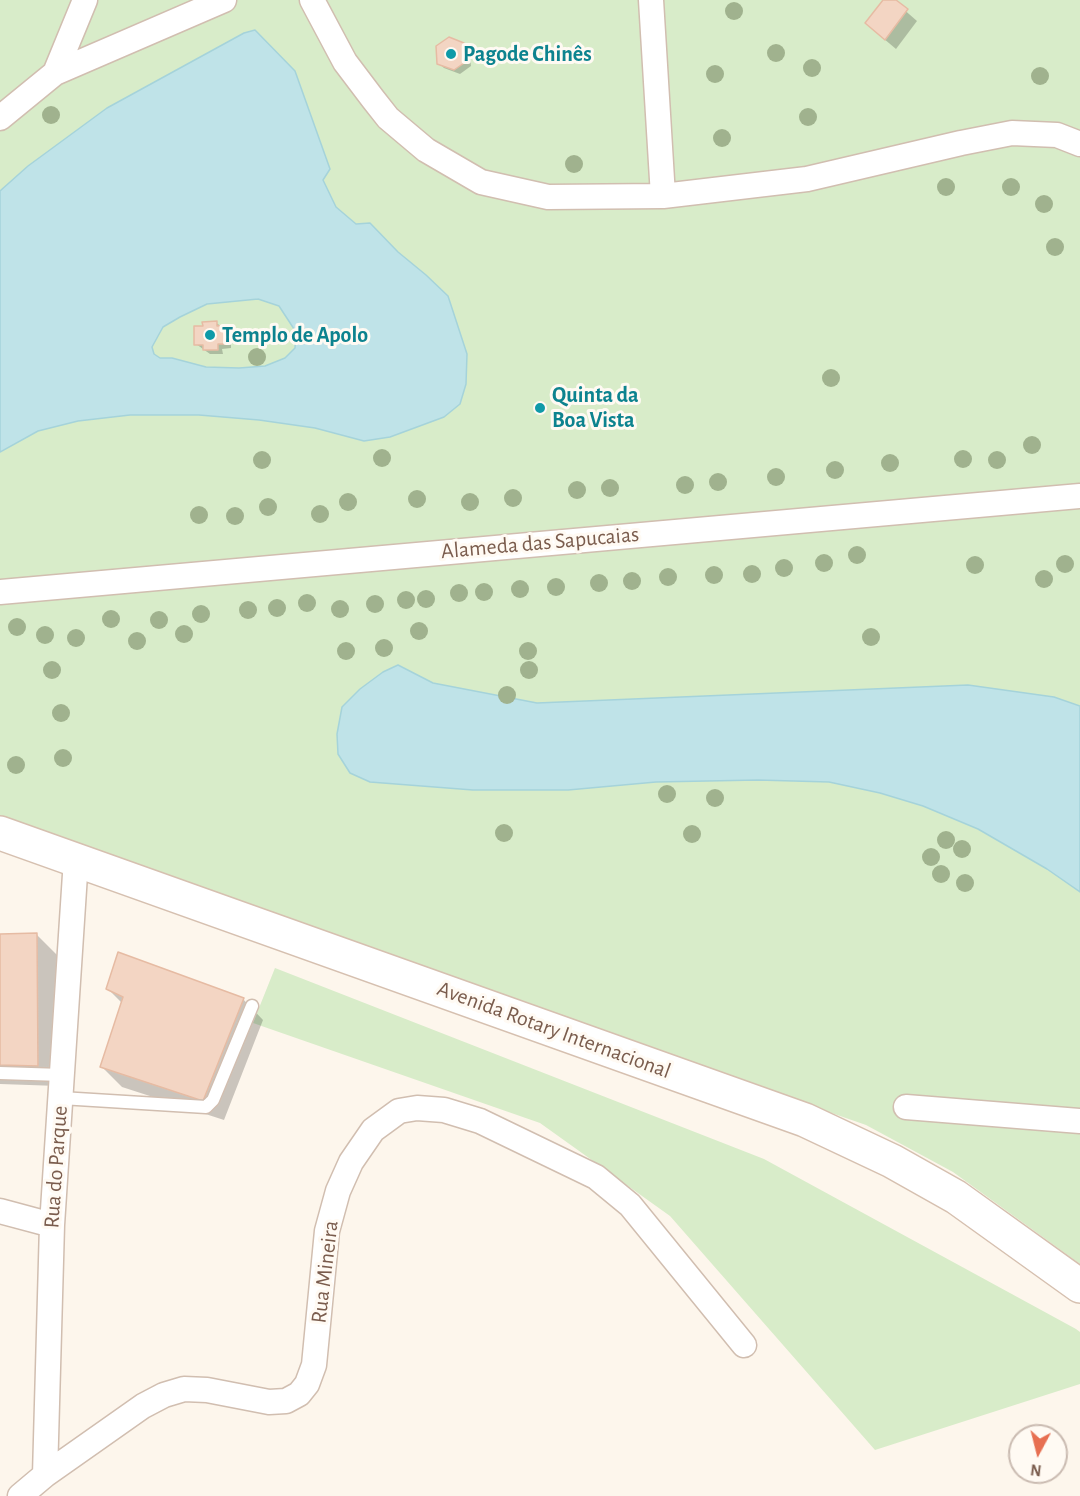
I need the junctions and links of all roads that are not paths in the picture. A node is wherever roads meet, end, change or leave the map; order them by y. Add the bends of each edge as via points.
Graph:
1 (85, 0) edge
2 (224, 0) edge
3 (312, 0) edge
4 (651, 0) edge
5 (55, 73) junction
6 (0, 118) edge
7 (1080, 144) edge
8 (663, 195) junction
9 (1080, 496) edge
10 (0, 592) edge
11 (0, 833) edge
12 (76, 859) junction
13 (252, 1006) dead end
14 (0, 1073) edge
15 (61, 1086) junction
16 (906, 1107) dead end
17 (1080, 1121) edge
18 (0, 1211) edge
19 (52, 1226) junction
20 (1080, 1286) edge
21 (744, 1345) dead end
22 (45, 1475) junction
23 (20, 1496) edge

1 - 5 street
2 - 5 street
3 - 8 street via 345,62 388,118 426,150 481,182 548,197
4 - 8 street
5 - 6 street
7 - 8 street via 1057,135 1012,133 807,179
9 - 10 street, Alameda das Sapucaias
11 - 12 main road, Avenida Rotary Internacional
12 - 15 street, Rua do Parque
12 - 20 main road, Avenida Rotary Internacional via 805,1120 956,1197
13 - 15 lane via 213,1100 206,1107
14 - 15 lane
15 - 19 street, Rua do Parque
16 - 17 street
18 - 19 street
19 - 22 street, Rua do Parque
21 - 22 street, Rua Mineira via 630,1205 596,1176 480,1121 444,1110 399,1111 373,1130 351,1162 338,1191 327,1231 314,1365 307,1384 298,1394 286,1401 269,1402 207,1390 184,1389 164,1395
22 - 23 street, Rua Mineira

